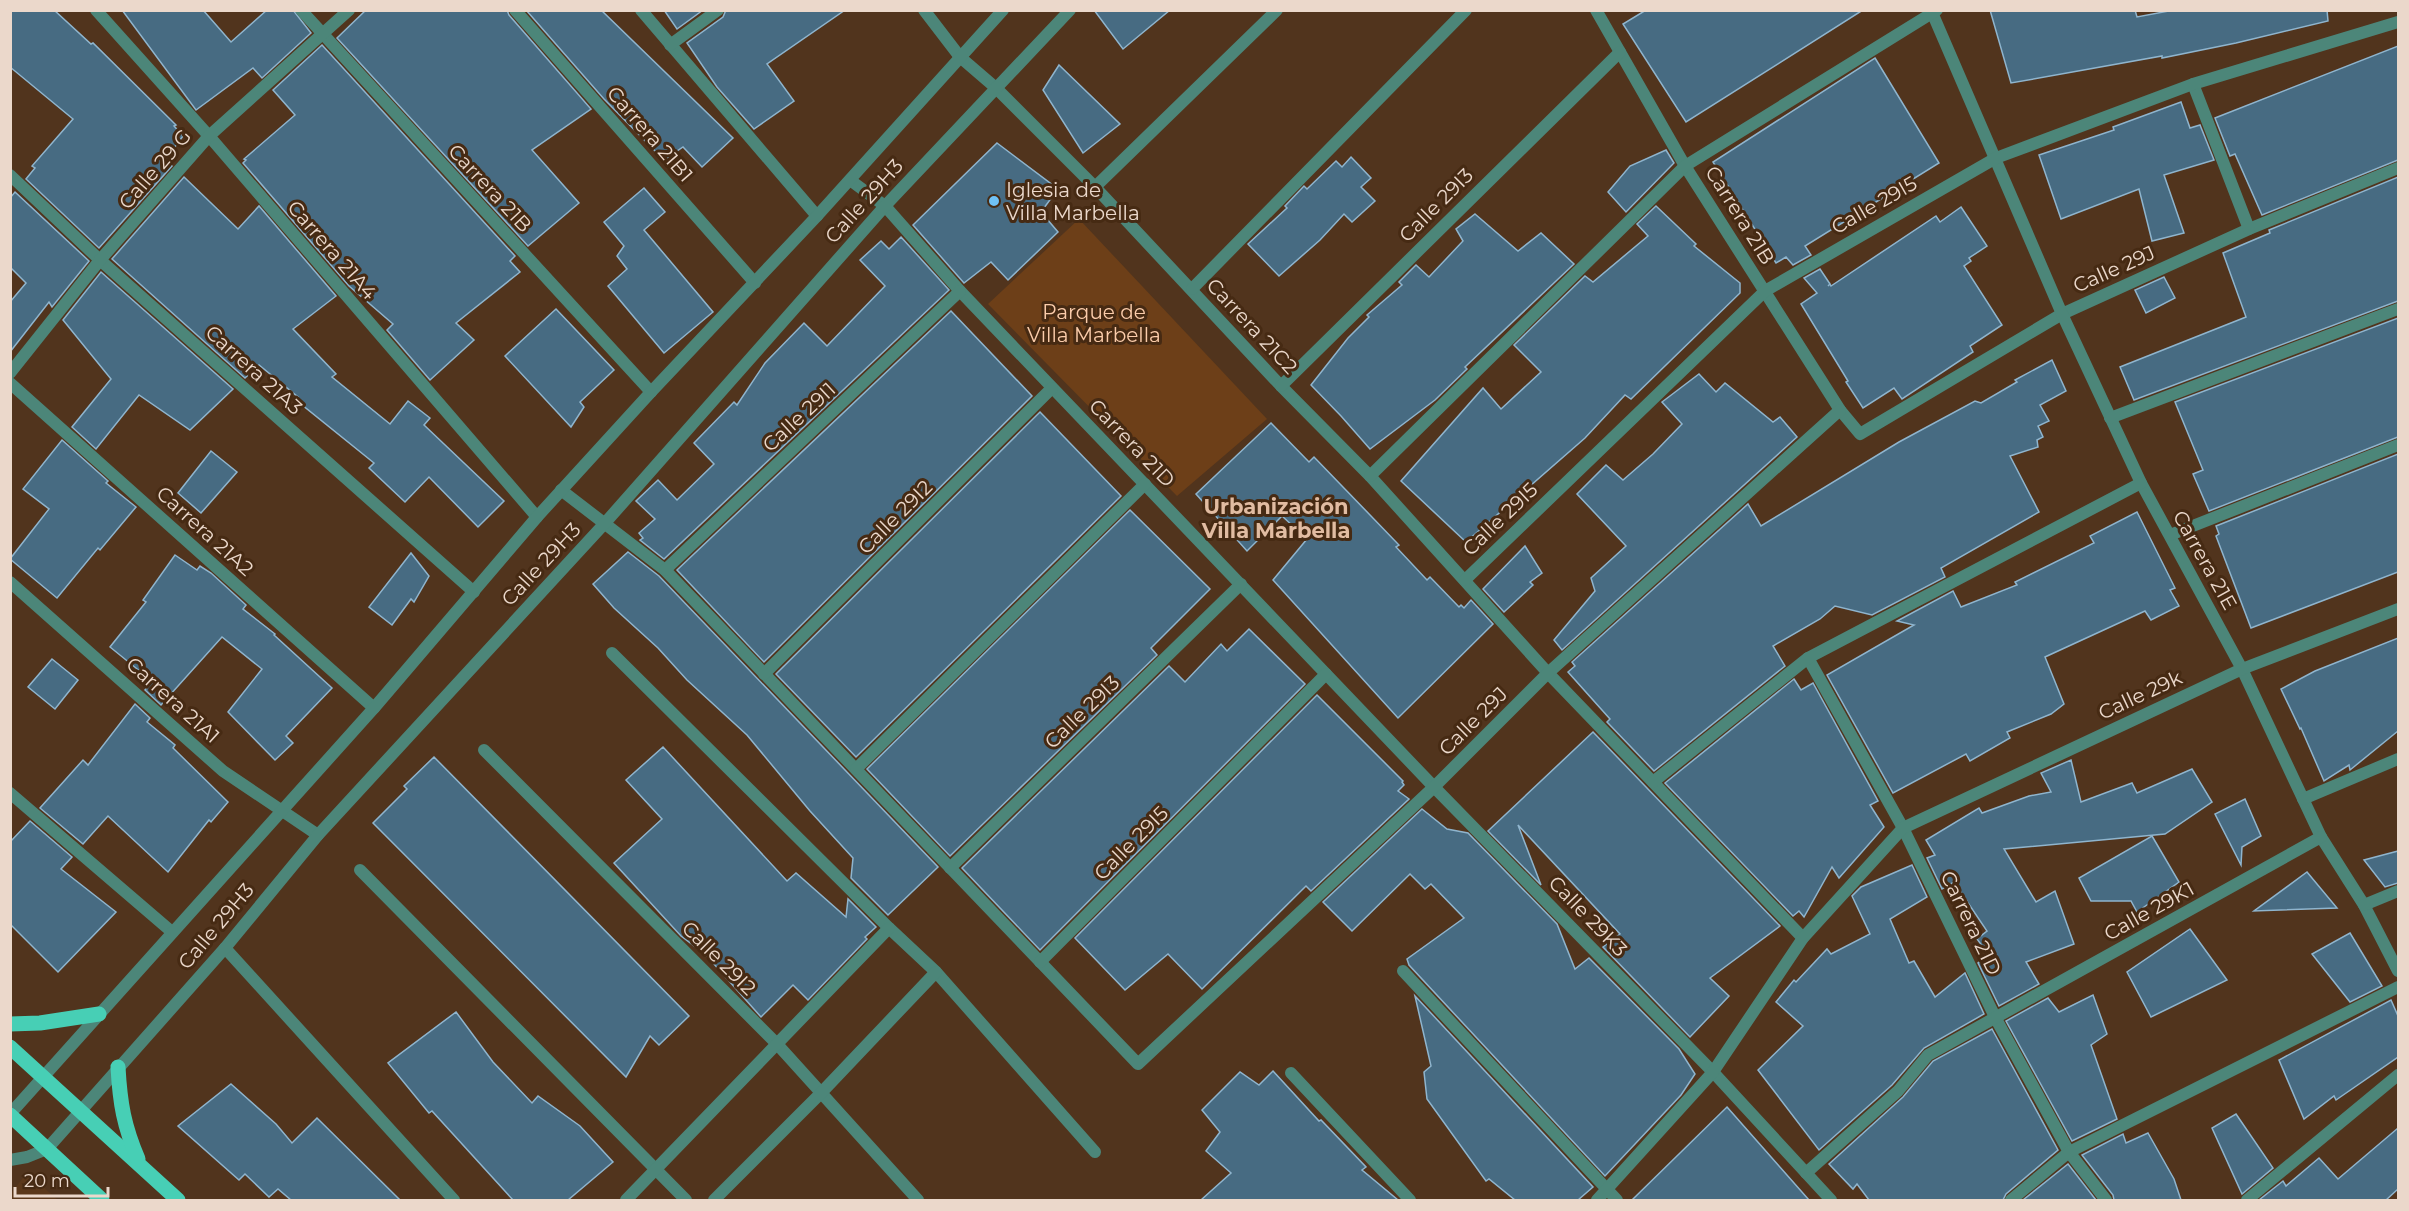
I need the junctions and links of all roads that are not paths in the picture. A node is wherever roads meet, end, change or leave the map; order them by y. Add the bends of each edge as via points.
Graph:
1 (96, 10) edge
2 (301, 10) edge
3 (349, 10) edge
4 (515, 10) edge
5 (641, 10) edge
6 (718, 10) edge
7 (924, 10) edge
8 (1003, 10) edge
9 (1070, 10) edge
10 (1277, 10) edge
11 (1466, 10) edge
12 (1933, 11) edge
13 (1599, 12) edge
14 (2398, 22) edge
15 (321, 34) junction
16 (670, 45) junction
17 (1620, 52) junction
18 (960, 57) junction
19 (2193, 84) junction
20 (996, 88) junction
21 (209, 136) junction
22 (1996, 158) junction
23 (1685, 166) junction
24 (2398, 168) edge
25 (10, 175) edge
26 (850, 180) junction
27 (1095, 187) junction
28 (885, 206) junction
29 (817, 216) junction
30 (2249, 229) junction
31 (100, 260) junction
32 (755, 283) junction
33 (1192, 290) junction
34 (960, 291) junction
35 (1765, 291) junction
36 (2398, 309) edge
37 (2062, 314) junction
38 (10, 373) edge
39 (10, 383) edge
40 (1281, 386) junction
41 (1052, 388) junction
42 (651, 392) junction
43 (1840, 410) junction
44 (2110, 418) junction
45 (1860, 434) joint
46 (2398, 445) edge
47 (1370, 476) junction
48 (2141, 483) junction
49 (1144, 484) junction
50 (561, 490) junction
51 (537, 517) junction
52 (606, 523) junction
53 (2170, 535) junction
54 (665, 570) junction
55 (1465, 580) junction
56 (10, 582) edge
57 (1241, 584) junction
58 (474, 592) junction
59 (2398, 609) edge
60 (612, 653) dead end
61 (1808, 658) junction
62 (2242, 669) junction
63 (1548, 673) junction
64 (764, 674) junction
65 (1326, 674) junction
66 (374, 708) junction
67 (484, 750) dead end
68 (2398, 759) edge
69 (856, 769) junction
70 (1653, 782) junction
71 (1434, 787) junction
72 (10, 793) edge
73 (2303, 799) junction
74 (281, 810) junction
75 (1903, 828) junction
76 (318, 835) junction
77 (2321, 837) junction
78 (950, 868) junction
79 (360, 870) dead end
80 (2398, 891) edge
81 (2364, 905) junction
82 (889, 928) junction
83 (172, 932) junction
84 (1803, 938) junction
85 (225, 948) junction
86 (1040, 962) junction
87 (1403, 971) dead end
88 (2398, 971) edge
89 (936, 972) junction
90 (2398, 987) edge
91 (99, 1014) junction
92 (1996, 1019) junction
93 (10, 1024) edge
94 (777, 1044) junction
95 (10, 1047) edge
96 (118, 1067) junction
97 (1713, 1072) junction
98 (1291, 1073) dead end
99 (2398, 1075) edge
100 (44, 1076) junction
101 (821, 1093) junction
102 (82, 1110) junction
103 (10, 1115) edge
104 (47, 1149) junction
105 (1095, 1152) dead end
106 (2069, 1152) junction
107 (10, 1160) edge
108 (140, 1165) junction
109 (655, 1169) junction
110 (1806, 1173) junction
111 (1608, 1190) junction
112 (102, 1200) edge
113 (178, 1200) edge
114 (454, 1200) edge
115 (626, 1200) edge
116 (686, 1200) edge
117 (714, 1200) edge
118 (918, 1200) edge
119 (1410, 1200) edge
120 (1596, 1200) edge
121 (1617, 1200) edge
122 (1831, 1200) edge
123 (2011, 1200) edge
124 (2106, 1200) edge
125 (2247, 1200) edge

1 - 21 street, Carrera 21A4
2 - 15 street, Carrera 21B
3 - 15 street, Calle 29 G
4 - 32 street, Carrera 21B1
5 - 16 street
6 - 16 street
7 - 18 street, Carrera 21C2
8 - 18 street, Calle 29H3
9 - 20 street, Calle 29H3
10 - 27 street
11 - 33 street
12 - 22 street, Carrera 21E
12 - 23 street
13 - 17 street, Carrera 21B
14 - 19 street, Calle 29I5
15 - 21 street, Calle 29 G
15 - 42 street, Carrera 21B
16 - 29 street
17 - 23 street, Carrera 21B
17 - 40 street, Calle 29I3
18 - 20 street, Carrera 21C2
18 - 26 street, Calle 29H3
19 - 22 street, Calle 29I5
19 - 30 street
20 - 27 street, Carrera 21C2
20 - 28 street, Calle 29H3
21 - 31 street, Calle 29 G
21 - 51 street, Carrera 21A4
22 - 35 street, Calle 29I5
22 - 37 street, Carrera 21E
23 - 35 street, Carrera 21B
23 - 47 street
24 - 30 street, Calle 29J
25 - 31 street, Carrera 21A3
26 - 28 street, Carrera 21D
26 - 29 street, Calle 29H3
27 - 33 street, Carrera 21C2
28 - 34 street, Carrera 21D
28 - 52 street, Calle 29H3
29 - 32 street, Calle 29H3
30 - 37 street, Calle 29J
31 - 38 street, Calle 29 G
31 - 58 street, Carrera 21A3
32 - 42 street, Calle 29H3
33 - 40 street, Carrera 21C2
34 - 41 street, Carrera 21D
34 - 54 street, Calle 29I1
35 - 43 street, Carrera 21B
35 - 55 street, Calle 29I5
36 - 44 street
37 - 44 street, Carrera 21E
37 - 45 street, Calle 29J
39 - 66 street, Carrera 21A2
40 - 47 street, Carrera 21C2
41 - 49 street, Carrera 21D
41 - 64 street, Calle 29I2
42 - 50 street, Calle 29H3
43 - 45 street, Carrera 21B
43 - 63 street, Calle 29J
44 - 48 street, Carrera 21E
46 - 53 street
47 - 55 street, Carrera 21C2
48 - 53 street, Carrera 21E
48 - 61 street
49 - 57 street, Carrera 21D
49 - 69 street
50 - 51 street, Calle 29H3
50 - 52 street
51 - 58 street, Calle 29H3
52 - 54 street
52 - 76 street, Calle 29H3
53 - 62 street, Carrera 21E
54 - 64 street
55 - 63 street, Carrera 21C2
56 - 74 street, Carrera 21A1 via 223,771
57 - 65 street, Carrera 21D
57 - 78 street, Calle 29I3
58 - 66 street, Calle 29H3
59 - 62 street, Calle 29k
60 - 82 street
61 - 70 street
61 - 75 street, Carrera 21D
62 - 73 street, Carrera 21E
62 - 75 street, Calle 29k
63 - 70 street, Carrera 21C2
63 - 71 street, Calle 29J
64 - 69 street
65 - 71 street, Carrera 21D
65 - 86 street, Calle 29I5
66 - 74 street, Calle 29H3
67 - 94 street, Calle 29I2
68 - 73 street
69 - 78 street
70 - 84 street, Carrera 21C2
71 - 86 street, Calle 29J via 1138,1064
71 - 97 street, Calle 29K3
72 - 83 street
73 - 77 street, Carrera 21E
74 - 76 street, Carrera 21A1
74 - 83 street, Calle 29H3
75 - 84 street
75 - 92 street, Carrera 21D
76 - 85 street, Calle 29H3
77 - 81 street, Carrera 21E
77 - 92 street, Calle 29K1
78 - 86 street
79 - 109 street
80 - 81 street
81 - 88 street, Carrera 21E
82 - 89 street
82 - 94 street
83 - 91 street, Calle 29H3
84 - 97 street
85 - 96 street, Calle 29H3
85 - 114 street
87 - 111 street
89 - 101 street
89 - 105 street
90 - 106 street
91 - 93 main road
91 - 100 street, Calle 29H3
92 - 106 street, Carrera 21D
92 - 110 street, Calle 29K1 via 1928,1055 1898,1091
94 - 101 street, Calle 29I2
94 - 109 street
95 - 100 main road
96 - 102 street, Calle 29H3
96 - 108 main road via 126,1130
97 - 110 street, Calle 29K3
97 - 111 street
98 - 119 street
99 - 125 street
100 - 102 main road
100 - 103 street, Calle 29H3
101 - 117 street
101 - 118 street, Calle 29I2
102 - 104 street, Calle 29H3
102 - 108 main road
103 - 104 main road
104 - 107 street
104 - 112 main road
106 - 123 street
106 - 124 street, Carrera 21D
108 - 113 main road
109 - 115 street
109 - 116 street
110 - 122 street, Calle 29K3
111 - 120 street
111 - 121 street

